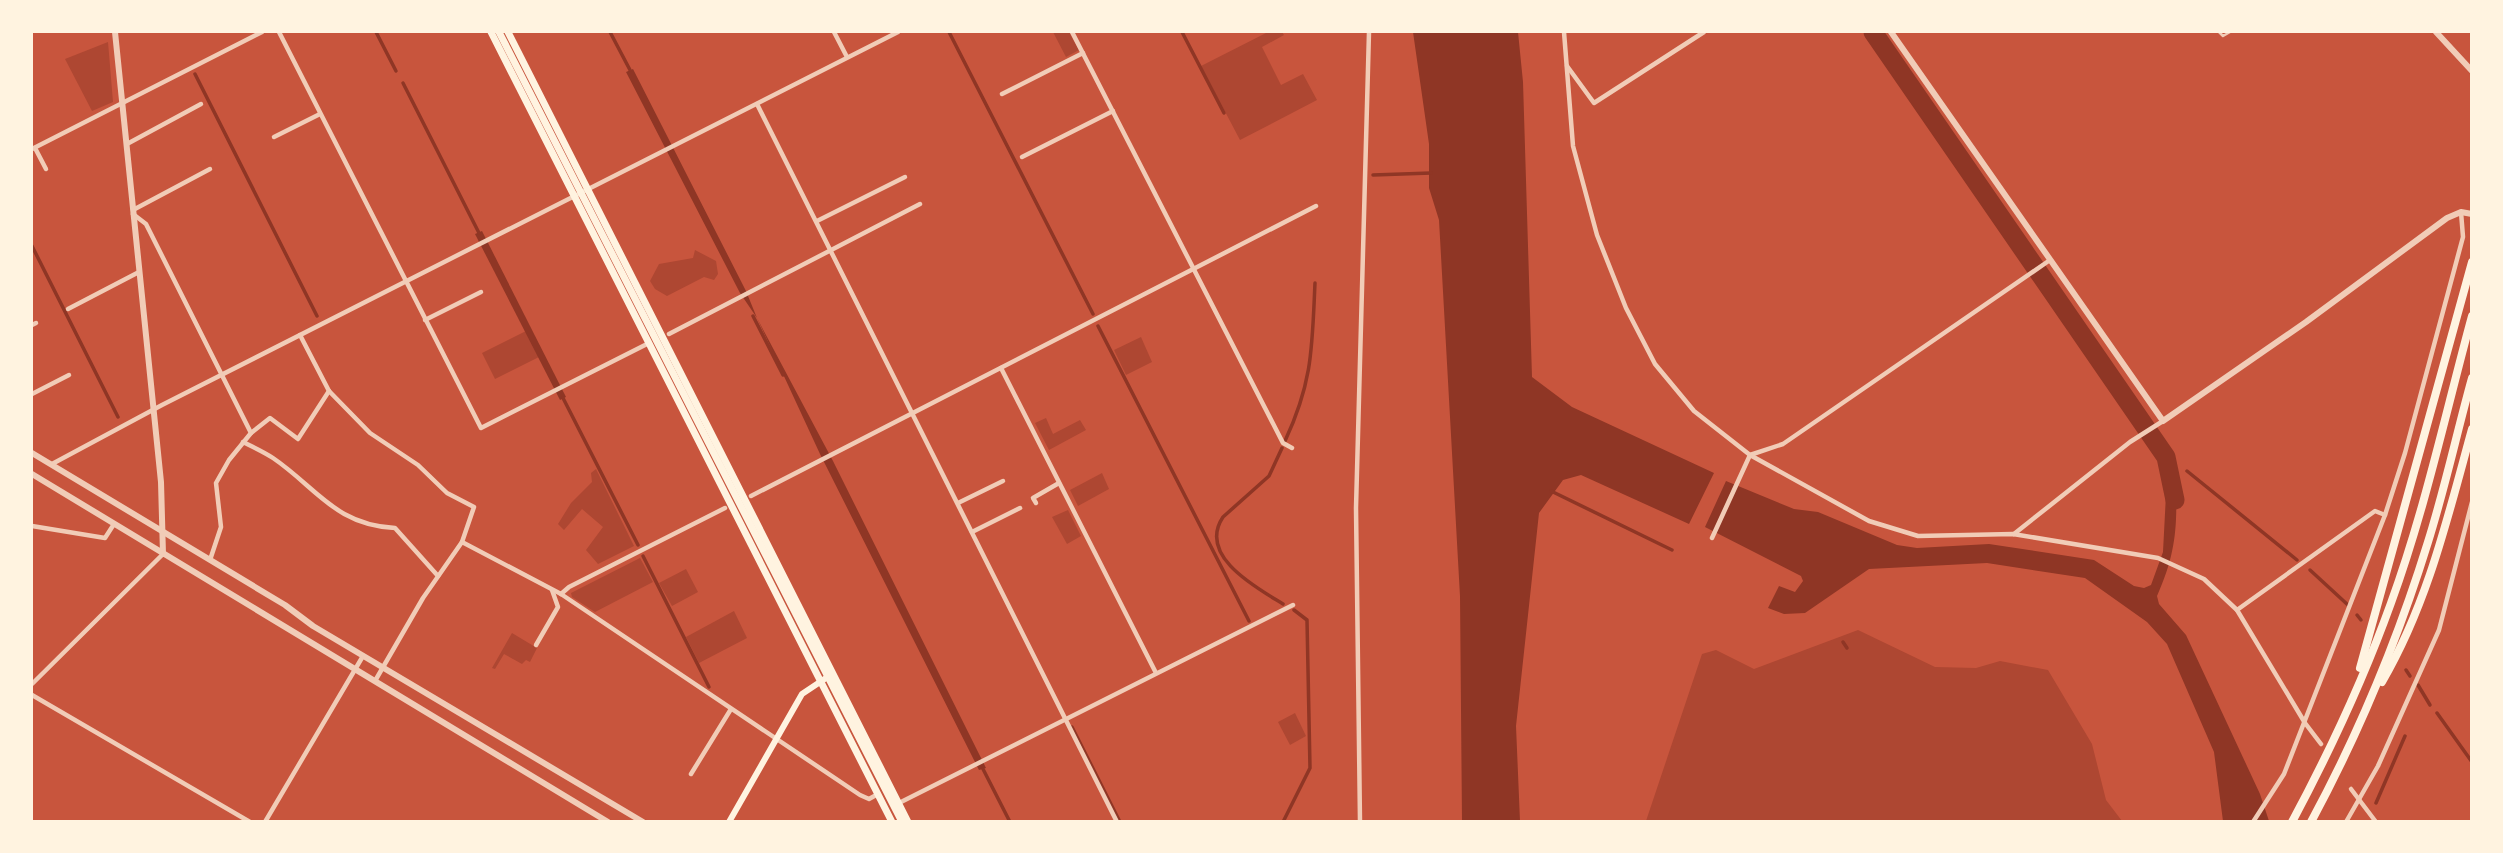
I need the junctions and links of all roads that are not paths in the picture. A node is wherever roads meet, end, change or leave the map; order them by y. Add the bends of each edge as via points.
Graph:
1 (115, 32) edge
2 (262, 32) edge
3 (279, 32) edge
4 (491, 32) edge
5 (499, 32) edge
6 (508, 32) edge
7 (834, 32) edge
8 (898, 32) edge
9 (1072, 32) edge
10 (1369, 32) edge
11 (1564, 32) edge
12 (1704, 32) edge
13 (1891, 32) edge
14 (2219, 32) edge
15 (2230, 32) edge
16 (2436, 32) edge
17 (1083, 53) junction
18 (847, 57) junction
19 (1567, 66) junction
20 (2472, 71) edge
21 (1002, 94) dead end
22 (123, 102) junction
23 (201, 104) dead end
24 (757, 104) junction
25 (1113, 111) junction
26 (320, 114) junction
27 (274, 137) dead end
28 (127, 144) junction
29 (33, 148) edge
30 (1022, 157) dead end
31 (46, 169) dead end
32 (210, 169) dead end
33 (905, 177) dead end
34 (587, 190) junction
35 (576, 196) junction
36 (919, 204) dead end
37 (1317, 206) dead end
38 (133, 212) junction
39 (2461, 212) junction
40 (2472, 214) edge
41 (817, 221) junction
42 (832, 252) junction
43 (2050, 260) junction
44 (2472, 262) edge
45 (1194, 269) junction
46 (139, 272) junction
47 (406, 282) junction
48 (481, 292) dead end
49 (68, 309) dead end
50 (2472, 316) edge
51 (425, 320) junction
52 (669, 334) dead end
53 (300, 335) junction
54 (650, 343) junction
55 (1001, 368) junction
56 (68, 375) dead end
57 (221, 375) junction
58 (2471, 380) edge
59 (330, 391) junction
60 (32, 394) edge
61 (153, 409) junction
62 (913, 414) junction
63 (2163, 421) junction
64 (2472, 429) edge
65 (251, 433) junction
66 (243, 442) junction
67 (1292, 448) dead end
68 (32, 453) edge
69 (1750, 455) junction
70 (51, 465) junction
71 (32, 474) edge
72 (1003, 481) dead end
73 (1059, 483) junction
74 (751, 496) dead end
75 (2472, 502) edge
76 (958, 503) junction
77 (1036, 503) dead end
78 (725, 508) dead end
79 (1020, 508) dead end
80 (2385, 515) junction
81 (114, 524) junction
82 (32, 526) edge
83 (163, 532) junction
84 (972, 532) junction
85 (2013, 534) junction
86 (1712, 538) dead end
87 (462, 542) junction
88 (163, 554) junction
89 (210, 560) junction
90 (438, 576) junction
91 (552, 589) junction
92 (561, 594) junction
93 (1293, 605) dead end
94 (2237, 610) junction
95 (536, 645) dead end
96 (363, 656) junction
97 (383, 667) junction
98 (355, 669) junction
99 (833, 673) junction
100 (1156, 673) junction
101 (821, 679) junction
102 (375, 681) junction
103 (32, 684) edge
104 (32, 695) edge
105 (2352, 698) junction
106 (2368, 706) junction
107 (731, 709) junction
108 (1065, 720) junction
109 (2305, 723) junction
110 (775, 739) junction
111 (2321, 744) dead end
112 (691, 774) dead end
113 (2351, 789) dead end
114 (878, 794) junction
115 (2360, 800) junction
116 (899, 803) junction
117 (250, 821) edge
118 (265, 821) edge
119 (608, 821) edge
120 (643, 821) edge
121 (729, 821) edge
122 (892, 821) edge
123 (902, 821) edge
124 (908, 821) edge
125 (1117, 821) edge
126 (1360, 821) edge
127 (2253, 821) edge
128 (2292, 821) edge
129 (2311, 821) edge
130 (2346, 821) edge
131 (2376, 821) edge

1 - 22 street
2 - 22 street
3 - 26 street
4 - 35 main road
5 - 123 main road
6 - 34 main road
7 - 18 street
8 - 18 street
9 - 17 street
10 - 126 street via 1356,508
11 - 19 street
12 - 19 street via 1594,103
13 - 43 street
14 - 15 lane via 2223,36
16 - 20 street
17 - 21 street
17 - 25 street
18 - 24 street
19 - 69 street via 1573,146 1597,234 1626,308 1655,364 1694,411
22 - 28 street
22 - 29 street
23 - 28 street
24 - 34 street
24 - 41 street
25 - 30 street
25 - 45 street
26 - 27 street
26 - 47 street
28 - 38 street
29 - 31 street
32 - 38 street
33 - 41 street
34 - 35 street
34 - 99 main road
35 - 47 street
35 - 54 main road
36 - 42 street
37 - 45 street
38 - 46 street
38 - 57 street via 146,224
39 - 40 street
39 - 63 street via 2403,248
39 - 80 street via 2463,237
41 - 42 street
42 - 52 street
42 - 62 street
43 - 63 street
43 - 69 street via 1783,444
44 - 105 highway
45 - 55 street
45 - 67 street via 1283,443
46 - 49 street
46 - 61 street
47 - 51 street
47 - 53 street
48 - 51 street
50 - 105 highway via 2391,603
51 - 54 street via 481,428
53 - 57 street
53 - 59 street
54 - 101 main road
55 - 62 street
55 - 73 street
56 - 60 street
57 - 61 street
57 - 65 street
58 - 106 highway via 2429,540
59 - 65 street via 298,439 270,418
59 - 87 street via 370,433 447,493 474,507
61 - 70 street
61 - 83 street
62 - 74 street
62 - 76 street
63 - 85 street
64 - 106 highway via 2420,607
65 - 66 street
66 - 89 street via 216,483 221,527
66 - 90 street via 273,458 324,503 371,527 395,528
68 - 70 street
69 - 85 street via 1869,521 1918,536
69 - 86 street
70 - 83 street
71 - 81 street
72 - 76 street
73 - 77 street via 1033,498
73 - 100 street
75 - 115 street via 2439,630
76 - 84 street
78 - 92 street
79 - 84 street
80 - 94 street via 2375,511
80 - 109 street
81 - 82 street via 105,538
81 - 88 street
83 - 88 street
83 - 89 street
84 - 108 street
85 - 94 street via 2158,558 2204,579
87 - 90 street
87 - 91 street
88 - 98 street
88 - 103 street
89 - 96 street
90 - 97 street
91 - 92 street
91 - 95 street via 558,607
92 - 107 street
93 - 100 street
94 - 109 street
96 - 97 street
96 - 98 street
97 - 102 street
97 - 120 street
98 - 102 street
98 - 118 street
99 - 101 main road
99 - 116 main road
100 - 108 street
101 - 110 main road via 802,694
101 - 114 main road
102 - 119 street
104 - 117 street
105 - 128 highway
106 - 129 highway
107 - 110 street
107 - 112 street
108 - 116 street
108 - 125 street
109 - 111 street
109 - 127 street via 2284,774
110 - 114 street via 860,795 869,799
110 - 121 main road
113 - 115 street
114 - 122 main road
115 - 130 street
115 - 131 street
116 - 124 main road

